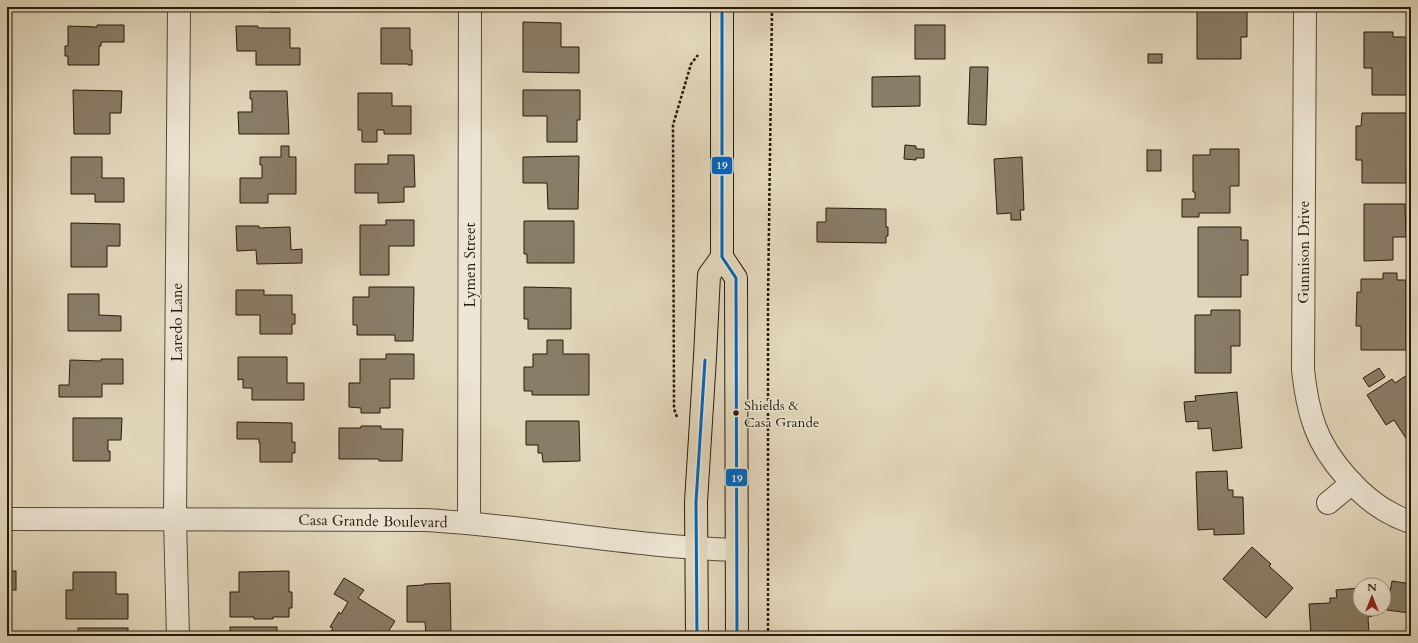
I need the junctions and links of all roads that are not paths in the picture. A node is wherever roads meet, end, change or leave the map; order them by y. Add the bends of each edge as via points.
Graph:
1 (179, 7) edge
2 (470, 7) edge
3 (722, 7) edge
4 (1305, 7) edge
5 (722, 257) junction
6 (1352, 483) junction
7 (1328, 503) dead end
8 (7, 519) edge
9 (175, 519) junction
10 (1411, 522) edge
11 (469, 523) junction
12 (696, 549) junction
13 (737, 550) junction
14 (178, 636) edge
15 (697, 636) edge
16 (737, 636) edge

1 - 9 street, Laredo Lane
2 - 11 street, Lymen Street
3 - 5 main road
4 - 6 street, Gunnison Drive via 1303,370 1315,428 1326,449
5 - 12 main road via 709,275 696,502
5 - 13 main road via 736,278
6 - 7 street
6 - 10 street, Gunnison Drive via 1364,495 1393,515
8 - 9 street, Casa Grande Boulevard
9 - 11 street, Casa Grande Boulevard via 426,520
9 - 14 street, Laredo Lane
11 - 12 street, Casa Grande Boulevard
12 - 13 street, Casa Grande Boulevard
12 - 15 main road
13 - 16 main road

